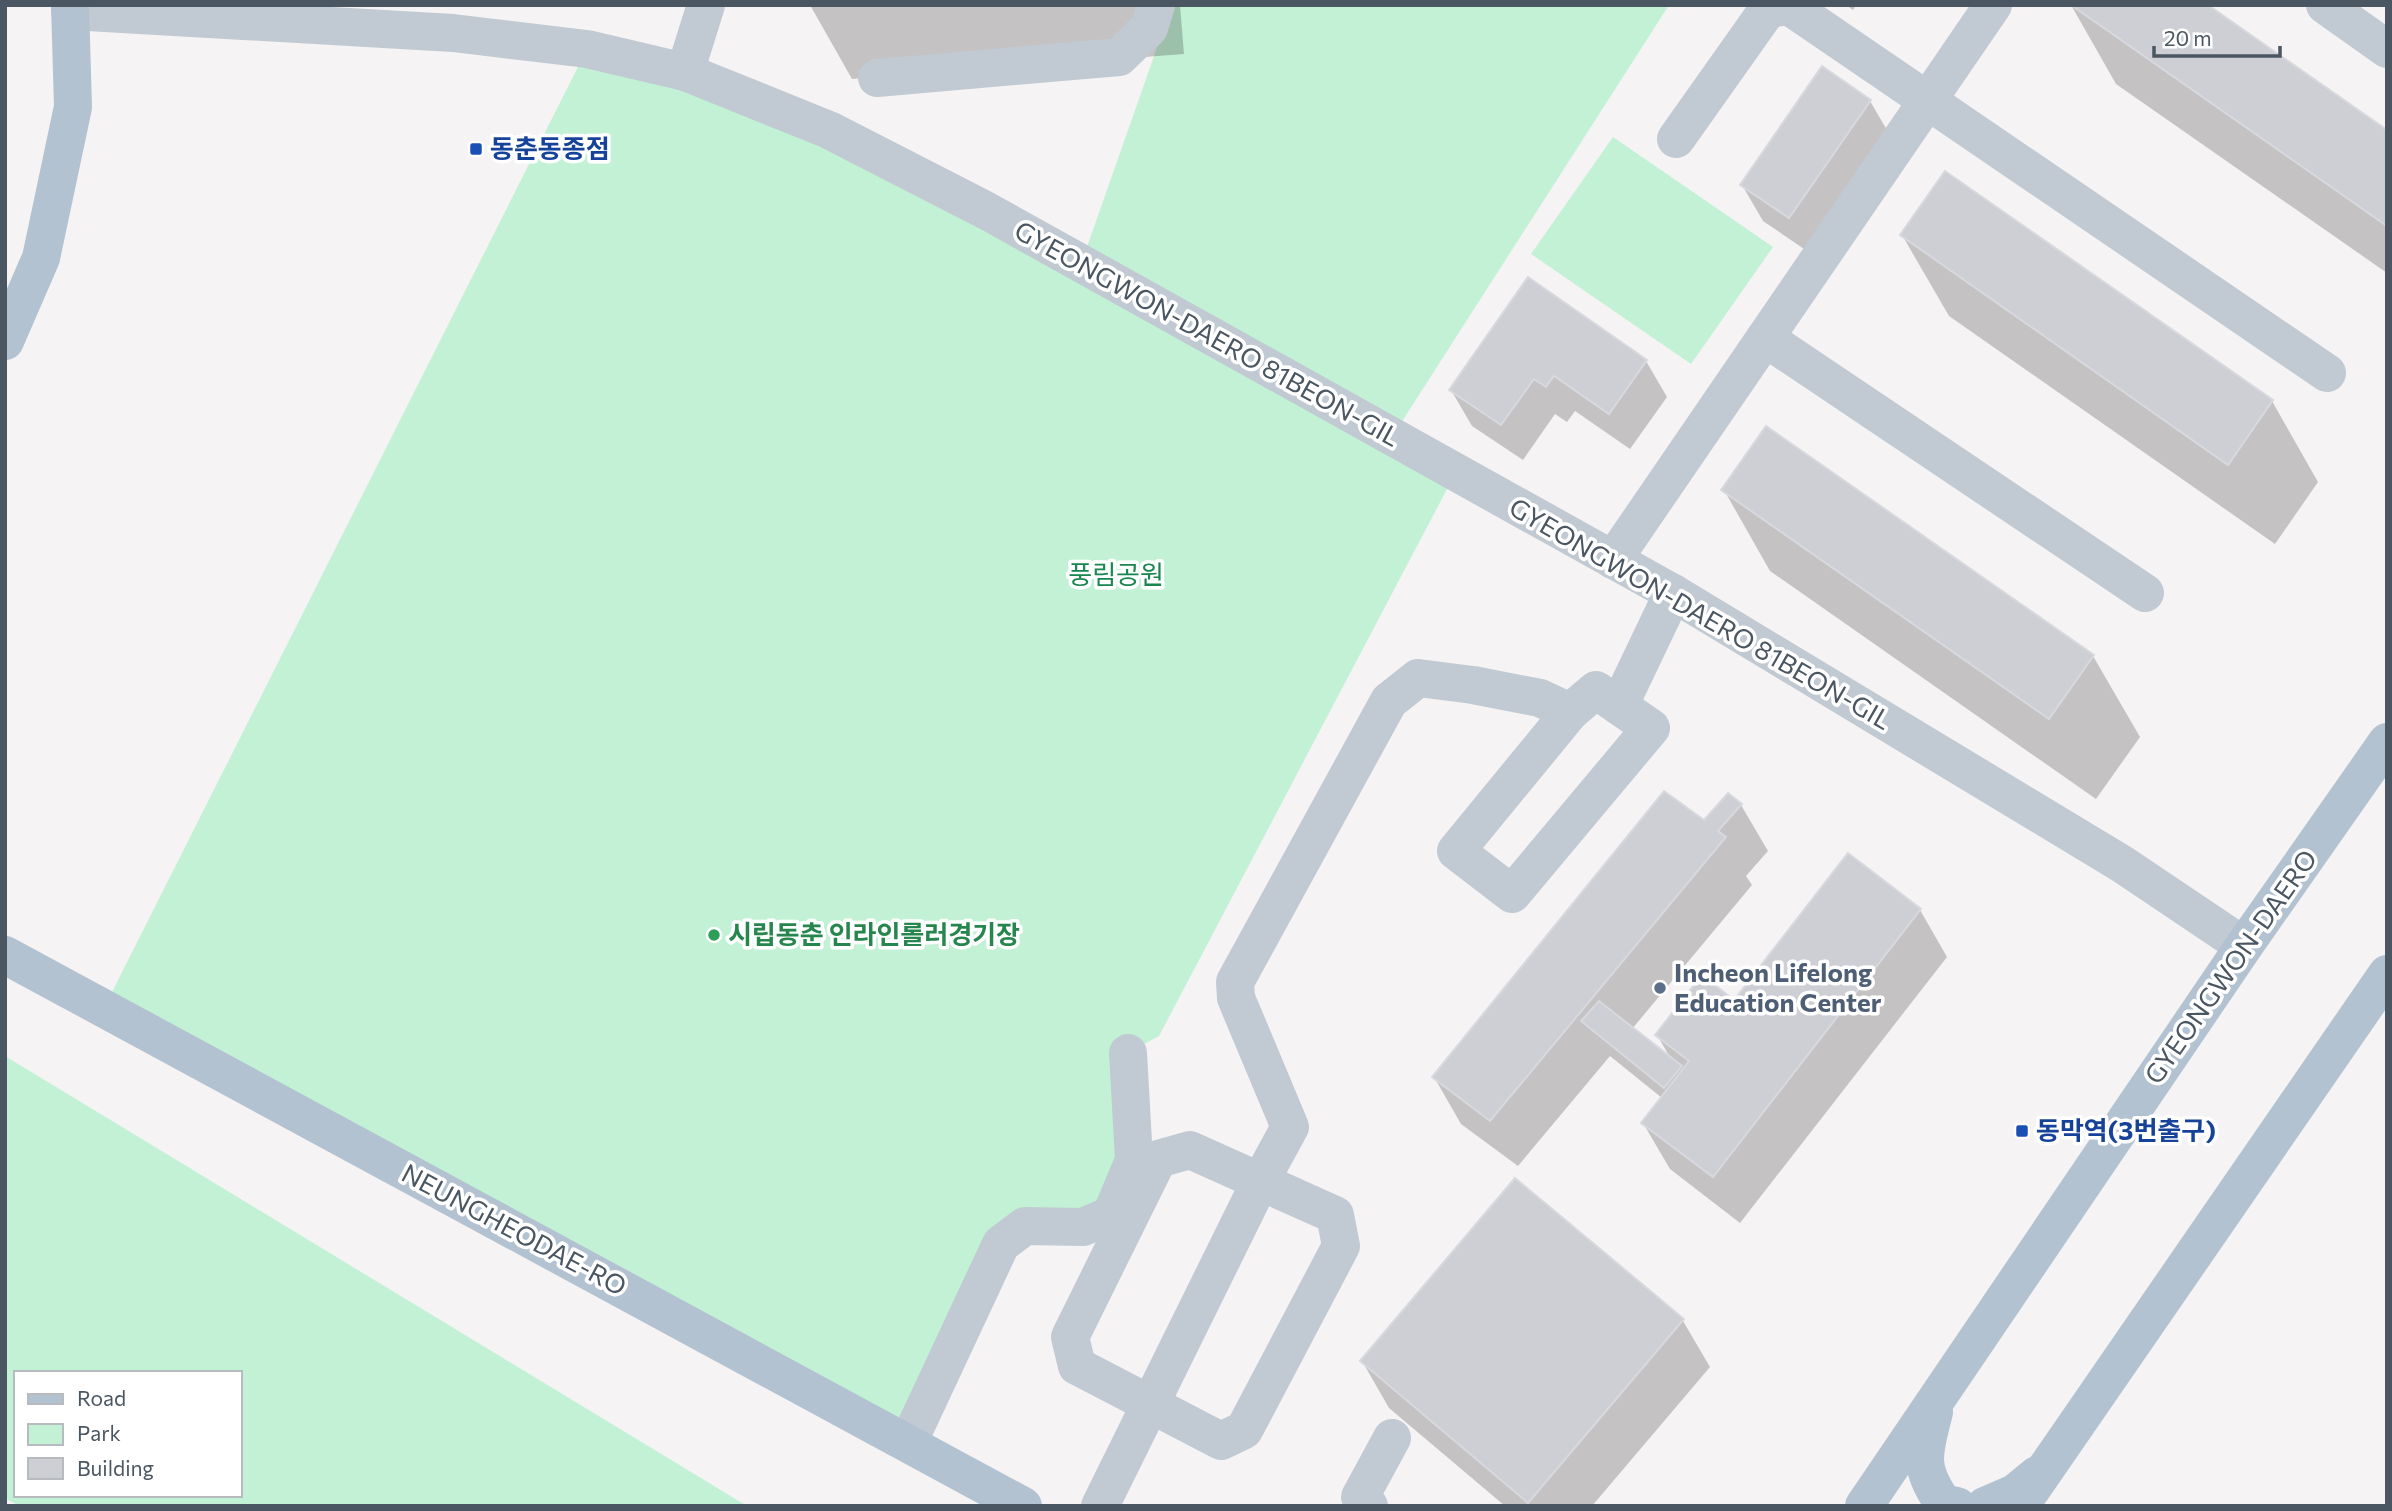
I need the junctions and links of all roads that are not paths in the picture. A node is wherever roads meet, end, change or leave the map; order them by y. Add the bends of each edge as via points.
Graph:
1 (706, 5) edge
2 (1156, 5) edge
3 (1993, 5) edge
4 (2325, 5) edge
5 (70, 8) edge
6 (2387, 49) edge
7 (685, 72) junction
8 (877, 78) dead end
9 (1928, 100) junction
10 (1676, 139) dead end
11 (10, 319) edge
12 (1765, 338) junction
13 (2327, 373) dead end
14 (1613, 561) junction
15 (1672, 593) junction
16 (2145, 593) dead end
17 (1619, 706) junction
18 (1570, 712) junction
19 (2387, 742) edge
20 (2244, 946) junction
21 (5, 955) edge
22 (2387, 974) edge
23 (1128, 1053) dead end
24 (1260, 1182) junction
25 (1938, 1396) junction
26 (1150, 1404) junction
27 (1392, 1438) dead end
28 (908, 1444) junction
29 (2047, 1467) junction
30 (1023, 1506) edge
31 (1100, 1506) edge
32 (1369, 1506) edge
33 (1864, 1506) edge
34 (1957, 1506) edge
35 (1985, 1506) edge
36 (2020, 1506) edge

1 - 7 street
2 - 8 street via 1149,28 1119,57
3 - 9 street
4 - 6 street
5 - 7 street, GYEONGWON-DAERO 81BEON-GIL via 453,33 587,49
5 - 11 main road via 73,107 41,258
7 - 14 street, GYEONGWON-DAERO 81BEON-GIL via 829,131 987,211
9 - 10 street via 1788,6 1768,9
9 - 12 street
9 - 13 street
12 - 14 street
12 - 16 street
14 - 15 street, GYEONGWON-DAERO 81BEON-GIL
15 - 17 street
15 - 20 street, GYEONGWON-DAERO 81BEON-GIL via 2122,864
17 - 18 street via 1597,690
17 - 18 street via 1651,729 1512,894 1456,851
18 - 24 street via 1540,698 1418,678 1389,701 1235,982 1236,998 1290,1127
19 - 20 main road, GYEONGWON-DAERO
20 - 25 main road, GYEONGWON-DAERO
21 - 28 main road, NEUNGHEODAE-RO
22 - 29 main road
23 - 28 street via 1134,1160 1111,1215 1083,1227 1025,1226 1001,1244
24 - 26 street
24 - 26 street via 1189,1150 1158,1159 1152,1171 1070,1337 1077,1366
24 - 26 street via 1335,1215 1341,1247 1244,1430 1221,1441
25 - 33 main road, GYEONGWON-DAERO
25 - 34 main road via 1924,1453 1928,1482 1943,1503
26 - 31 street
27 - 32 street via 1360,1497
28 - 30 main road, NEUNGHEODAE-RO
29 - 35 main road via 2015,1493
29 - 36 main road

